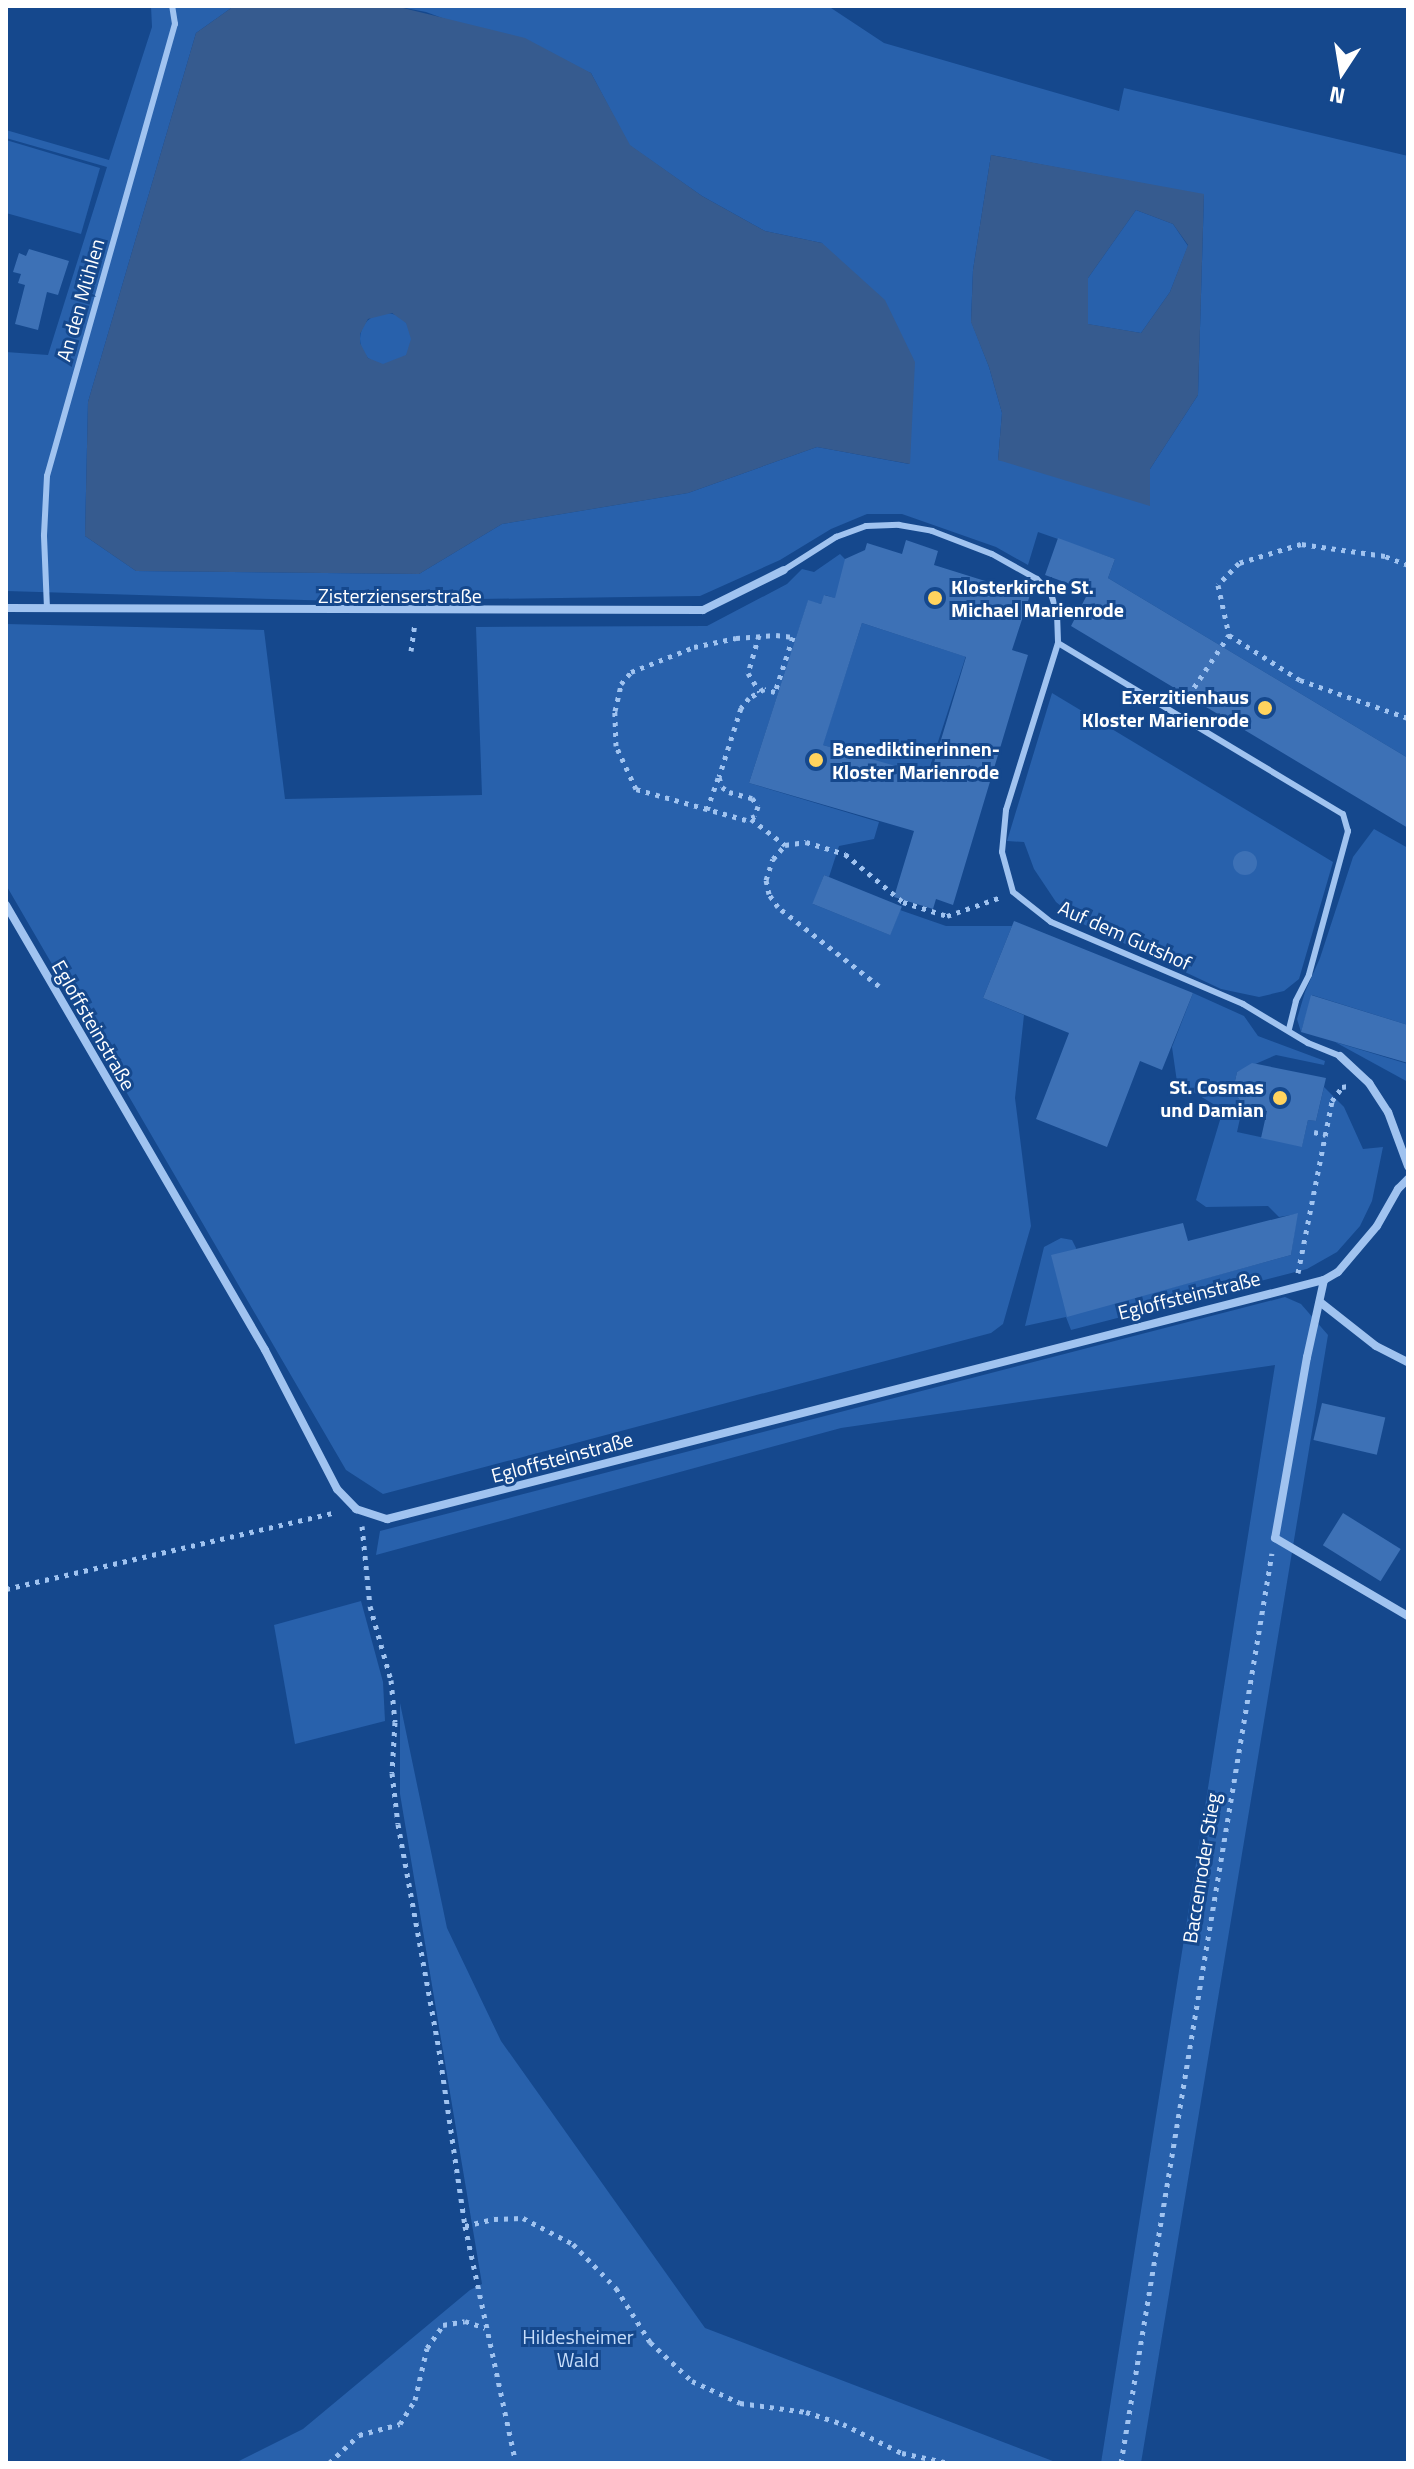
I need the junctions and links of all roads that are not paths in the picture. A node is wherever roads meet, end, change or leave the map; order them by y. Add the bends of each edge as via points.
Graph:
1 (172, 6) edge
2 (784, 570) joint
3 (6, 608) edge
4 (47, 608) junction
5 (1058, 643) junction
6 (6, 905) edge
7 (1289, 1030) junction
8 (1340, 1056) joint
9 (1408, 1166) edge
10 (1408, 1179) edge
11 (1324, 1280) junction
12 (1320, 1302) junction
13 (1408, 1362) edge
14 (1408, 1616) edge

1 - 4 lane, An den Mühlen via 175,24 47,476
2 - 4 street, Zisterzienserstraße via 703,610
2 - 5 lane via 836,537 866,526 932,531 992,554 1037,579 1051,594
3 - 4 street, Zisterzienserstraße
5 - 7 lane via 1343,814 1348,831
5 - 7 lane, Auf dem Gutshof via 1006,810 1002,852 1013,892 1051,922 1243,1004
6 - 11 street, Egloffsteinstraße via 265,1350 337,1489 356,1509 387,1519
7 - 8 lane, Auf dem Gutshof
8 - 9 street via 1369,1083 1388,1112
10 - 11 street via 1377,1226 1338,1272
11 - 12 street
12 - 13 street via 1376,1346
12 - 14 street via 1275,1538

